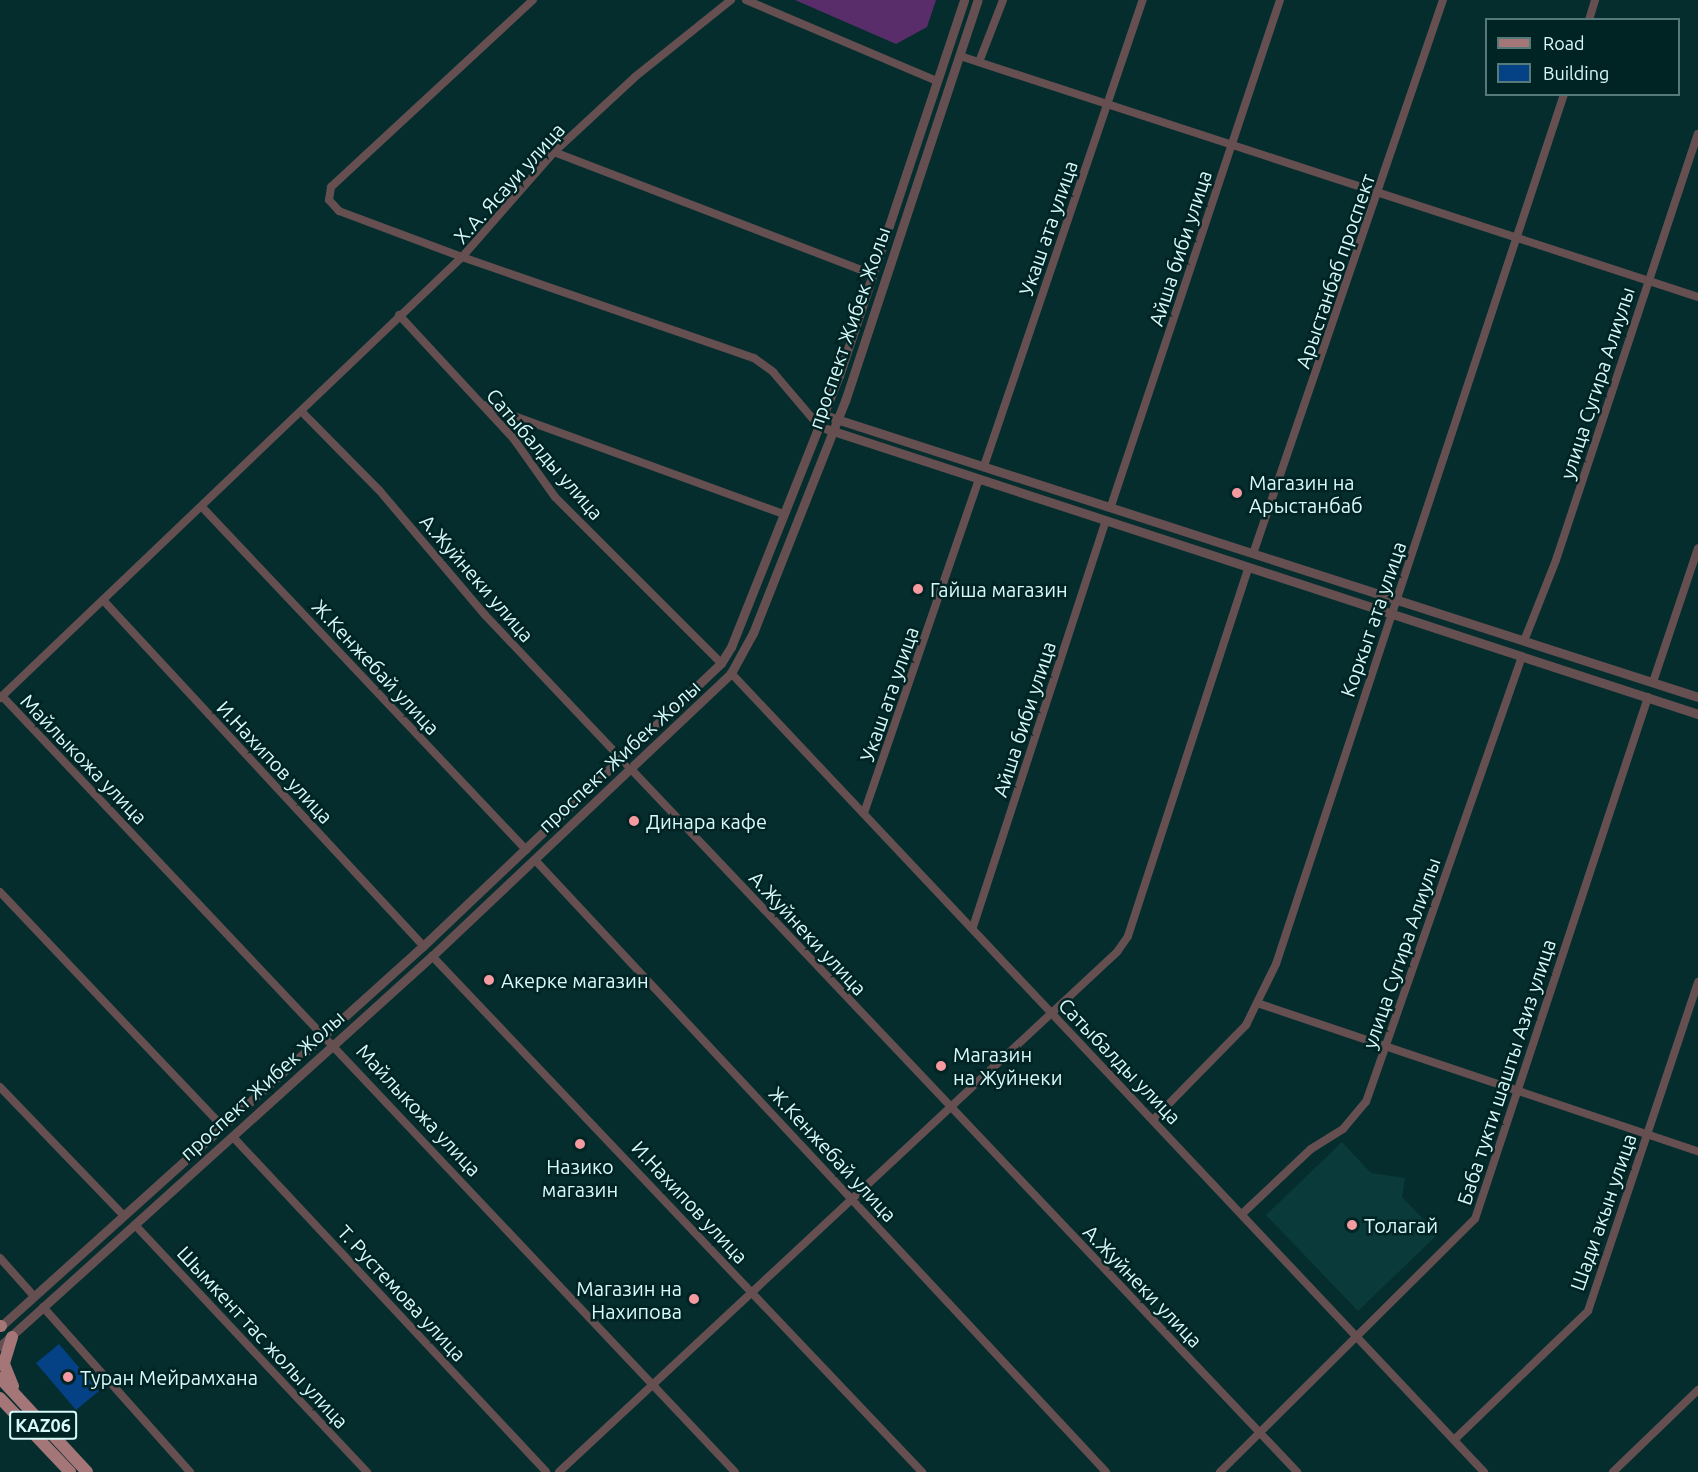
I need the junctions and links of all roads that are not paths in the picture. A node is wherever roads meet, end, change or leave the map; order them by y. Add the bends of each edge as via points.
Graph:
1 (533, 0) edge
2 (731, 0) edge
3 (746, 0) edge
4 (964, 0) edge
5 (978, 0) edge
6 (1003, 0) edge
7 (1143, 0) edge
8 (1280, 0) edge
9 (1443, 0) edge
10 (1595, 0) edge
11 (1590, 18) edge
12 (960, 56) junction
13 (979, 62) junction
14 (937, 81) junction
15 (1563, 96) edge
16 (1107, 106) junction
17 (1698, 134) edge
18 (1232, 143) junction
19 (554, 152) junction
20 (1380, 192) junction
21 (1517, 237) junction
22 (462, 257) junction
23 (872, 274) junction
24 (1649, 280) junction
25 (1698, 297) edge
26 (399, 315) junction
27 (482, 405) junction
28 (809, 410) junction
29 (302, 412) junction
30 (824, 415) junction
31 (837, 420) junction
32 (819, 426) junction
33 (832, 431) junction
34 (984, 466) junction
35 (978, 482) junction
36 (201, 507) junction
37 (1111, 507) junction
38 (784, 514) junction
39 (1106, 522) junction
40 (1698, 548) edge
41 (1254, 551) junction
42 (1248, 568) junction
43 (103, 600) junction
44 (1396, 600) junction
45 (1391, 615) junction
46 (1524, 641) junction
47 (1522, 657) junction
48 (721, 663) junction
49 (731, 673) junction
50 (1653, 682) junction
51 (1, 697) edge
52 (1648, 697) junction
53 (1698, 697) edge
54 (1698, 714) edge
55 (622, 759) junction
56 (632, 770) junction
57 (864, 813) junction
58 (526, 850) junction
59 (535, 860) junction
60 (0, 892) edge
61 (973, 927) junction
62 (423, 946) junction
63 (432, 956) junction
64 (1698, 982) edge
65 (1257, 1003) junction
66 (1049, 1013) junction
67 (325, 1035) junction
68 (333, 1044) junction
69 (1386, 1046) junction
70 (0, 1087) edge
71 (1518, 1090) junction
72 (950, 1108) junction
73 (1154, 1119) junction
74 (223, 1127) junction
75 (1647, 1134) junction
76 (233, 1137) junction
77 (1698, 1151) edge
78 (853, 1200) junction
79 (1244, 1213) junction
80 (124, 1216) junction
81 (135, 1225) junction
82 (0, 1258) edge
83 (752, 1293) junction
84 (33, 1295) junction
85 (43, 1307) junction
86 (0, 1326) edge
87 (1358, 1336) junction
88 (12, 1337) junction
89 (0, 1346) edge
90 (0, 1378) edge
91 (655, 1387) junction
92 (1698, 1390) edge
93 (0, 1398) edge
94 (21, 1401) junction
95 (27, 1417) junction
96 (1262, 1435) junction
97 (1454, 1440) junction
98 (70, 1472) edge
99 (87, 1472) edge
100 (190, 1472) edge
101 (367, 1472) edge
102 (546, 1472) edge
103 (559, 1472) edge
104 (735, 1472) edge
105 (922, 1472) edge
106 (1106, 1472) edge
107 (1220, 1472) edge
108 (1297, 1472) edge
109 (1484, 1472) edge
110 (1613, 1472) edge

1 - 22 street via 331,187 329,200 339,212
2 - 19 street, Х.А. Ясауи улица via 635,77
3 - 14 street
4 - 14 street, проспект Жибек Жолы
5 - 12 street, проспект Жибек Жолы
6 - 13 street
7 - 16 street, Укаш ата улица
8 - 18 street, Айша биби улица
9 - 20 street, Арыстанбаб проспект
10 - 11 street
12 - 13 street
12 - 31 street, проспект Жибек Жолы
13 - 16 street
14 - 23 street, проспект Жибек Жолы
15 - 21 street, Коркыт ата улица
16 - 18 street
16 - 34 street, Укаш ата улица
17 - 24 street, улица Сугира Алиулы
18 - 20 street
18 - 37 street, Айша биби улица
19 - 22 street, Х.А. Ясауи улица
19 - 23 street
20 - 21 street
20 - 41 street, Арыстанбаб проспект
21 - 24 street
21 - 44 street, Коркыт ата улица
22 - 26 street
22 - 28 street, Х.А. Ясауи улица via 754,358
23 - 30 street, проспект Жибек Жолы
24 - 25 street
24 - 46 street, улица Сугира Алиулы
26 - 27 street, Сатыбалды улица
26 - 29 street
27 - 38 street
27 - 48 street, Сатыбалды улица via 513,438 555,497
28 - 30 street, Х.А. Ясауи улица
28 - 32 street, Х.А. Ясауи улица
29 - 36 street
29 - 55 street, А.Жуйнеки улица
30 - 31 street
30 - 32 street, проспект Жибек Жолы
31 - 33 street, проспект Жибек Жолы
31 - 34 street
32 - 33 street
32 - 38 street, проспект Жибек Жолы
33 - 35 street
33 - 49 street, проспект Жибек Жолы via 753,633
34 - 37 street
35 - 39 street
35 - 57 street, Укаш ата улица
36 - 43 street
36 - 58 street, Ж.Кенжебай улица
37 - 41 street
38 - 48 street, проспект Жибек Жолы
39 - 42 street
39 - 61 street, Айша биби улица
40 - 50 street
41 - 44 street
42 - 45 street
42 - 66 street via 1128,936 1117,952
43 - 51 street
43 - 62 street, И.Нахипов улица
44 - 45 street, Коркыт ата улица
44 - 46 street
45 - 47 street
45 - 65 street, Коркыт ата улица via 1276,964
46 - 50 street
47 - 52 street
47 - 69 street, улица Сугира Алиулы
48 - 55 street, проспект Жибек Жолы
49 - 56 street, проспект Жибек Жолы
49 - 57 street, Сатыбалды улица
50 - 53 street
51 - 67 street, Майлыкожа улица
52 - 54 street
52 - 71 street, Баба тукти шашты Азиз улица
55 - 56 street, А.Жуйнеки улица
55 - 58 street, проспект Жибек Жолы
56 - 59 street, проспект Жибек Жолы
56 - 72 street, А.Жуйнеки улица
57 - 61 street, Сатыбалды улица
58 - 62 street, проспект Жибек Жолы
59 - 63 street, проспект Жибек Жолы
59 - 78 street, Ж.Кенжебай улица
60 - 74 street
61 - 66 street, Сатыбалды улица
62 - 67 street, проспект Жибек Жолы
63 - 68 street, проспект Жибек Жолы
63 - 83 street, И.Нахипов улица
64 - 75 street, Шади акын улица
65 - 69 street
65 - 73 street, Коркыт ата улица via 1246,1025
66 - 72 street
66 - 73 street, Сатыбалды улица
67 - 68 street, Майлыкожа улица
67 - 74 street, проспект Жибек Жолы
68 - 76 street, проспект Жибек Жолы
68 - 91 street, Майлыкожа улица
69 - 71 street
69 - 79 street, улица Сугира Алиулы via 1366,1102 1344,1129 1311,1149
70 - 80 street
71 - 75 street
71 - 87 street, Баба тукти шашты Азиз улица via 1475,1219
72 - 78 street
72 - 96 street, А.Жуйнеки улица
73 - 79 street, Сатыбалды улица
74 - 80 street, проспект Жибек Жолы
75 - 77 street
75 - 97 street, Шади акын улица via 1588,1311
76 - 81 street, проспект Жибек Жолы
76 - 102 street, Т. Рустемова улица
78 - 83 street
78 - 106 street, Ж.Кенжебай улица
79 - 87 street, Сатыбалды улица
80 - 84 street, проспект Жибек Жолы
81 - 85 street, проспект Жибек Жолы
81 - 101 street, Шымкент тас жолы улица
82 - 84 street
83 - 91 street
83 - 105 street, И.Нахипов улица
84 - 86 street, проспект Жибек Жолы
85 - 88 street, проспект Жибек Жолы
85 - 100 street
87 - 96 street, Баба тукти шашты Азиз улица
87 - 97 street, Сатыбалды улица
88 - 89 street, проспект Жибек Жолы
88 - 94 main road via 4,1364
90 - 94 main road, KАZ06
91 - 103 street
91 - 104 street, Майлыкожа улица
92 - 110 street
93 - 95 main road, KАZ06
94 - 95 main road, KАZ06
95 - 98 main road, KАZ06
95 - 99 main road, KАZ06
96 - 107 street, Баба тукти шашты Азиз улица
96 - 108 street, А.Жуйнеки улица
97 - 109 street, Сатыбалды улица

